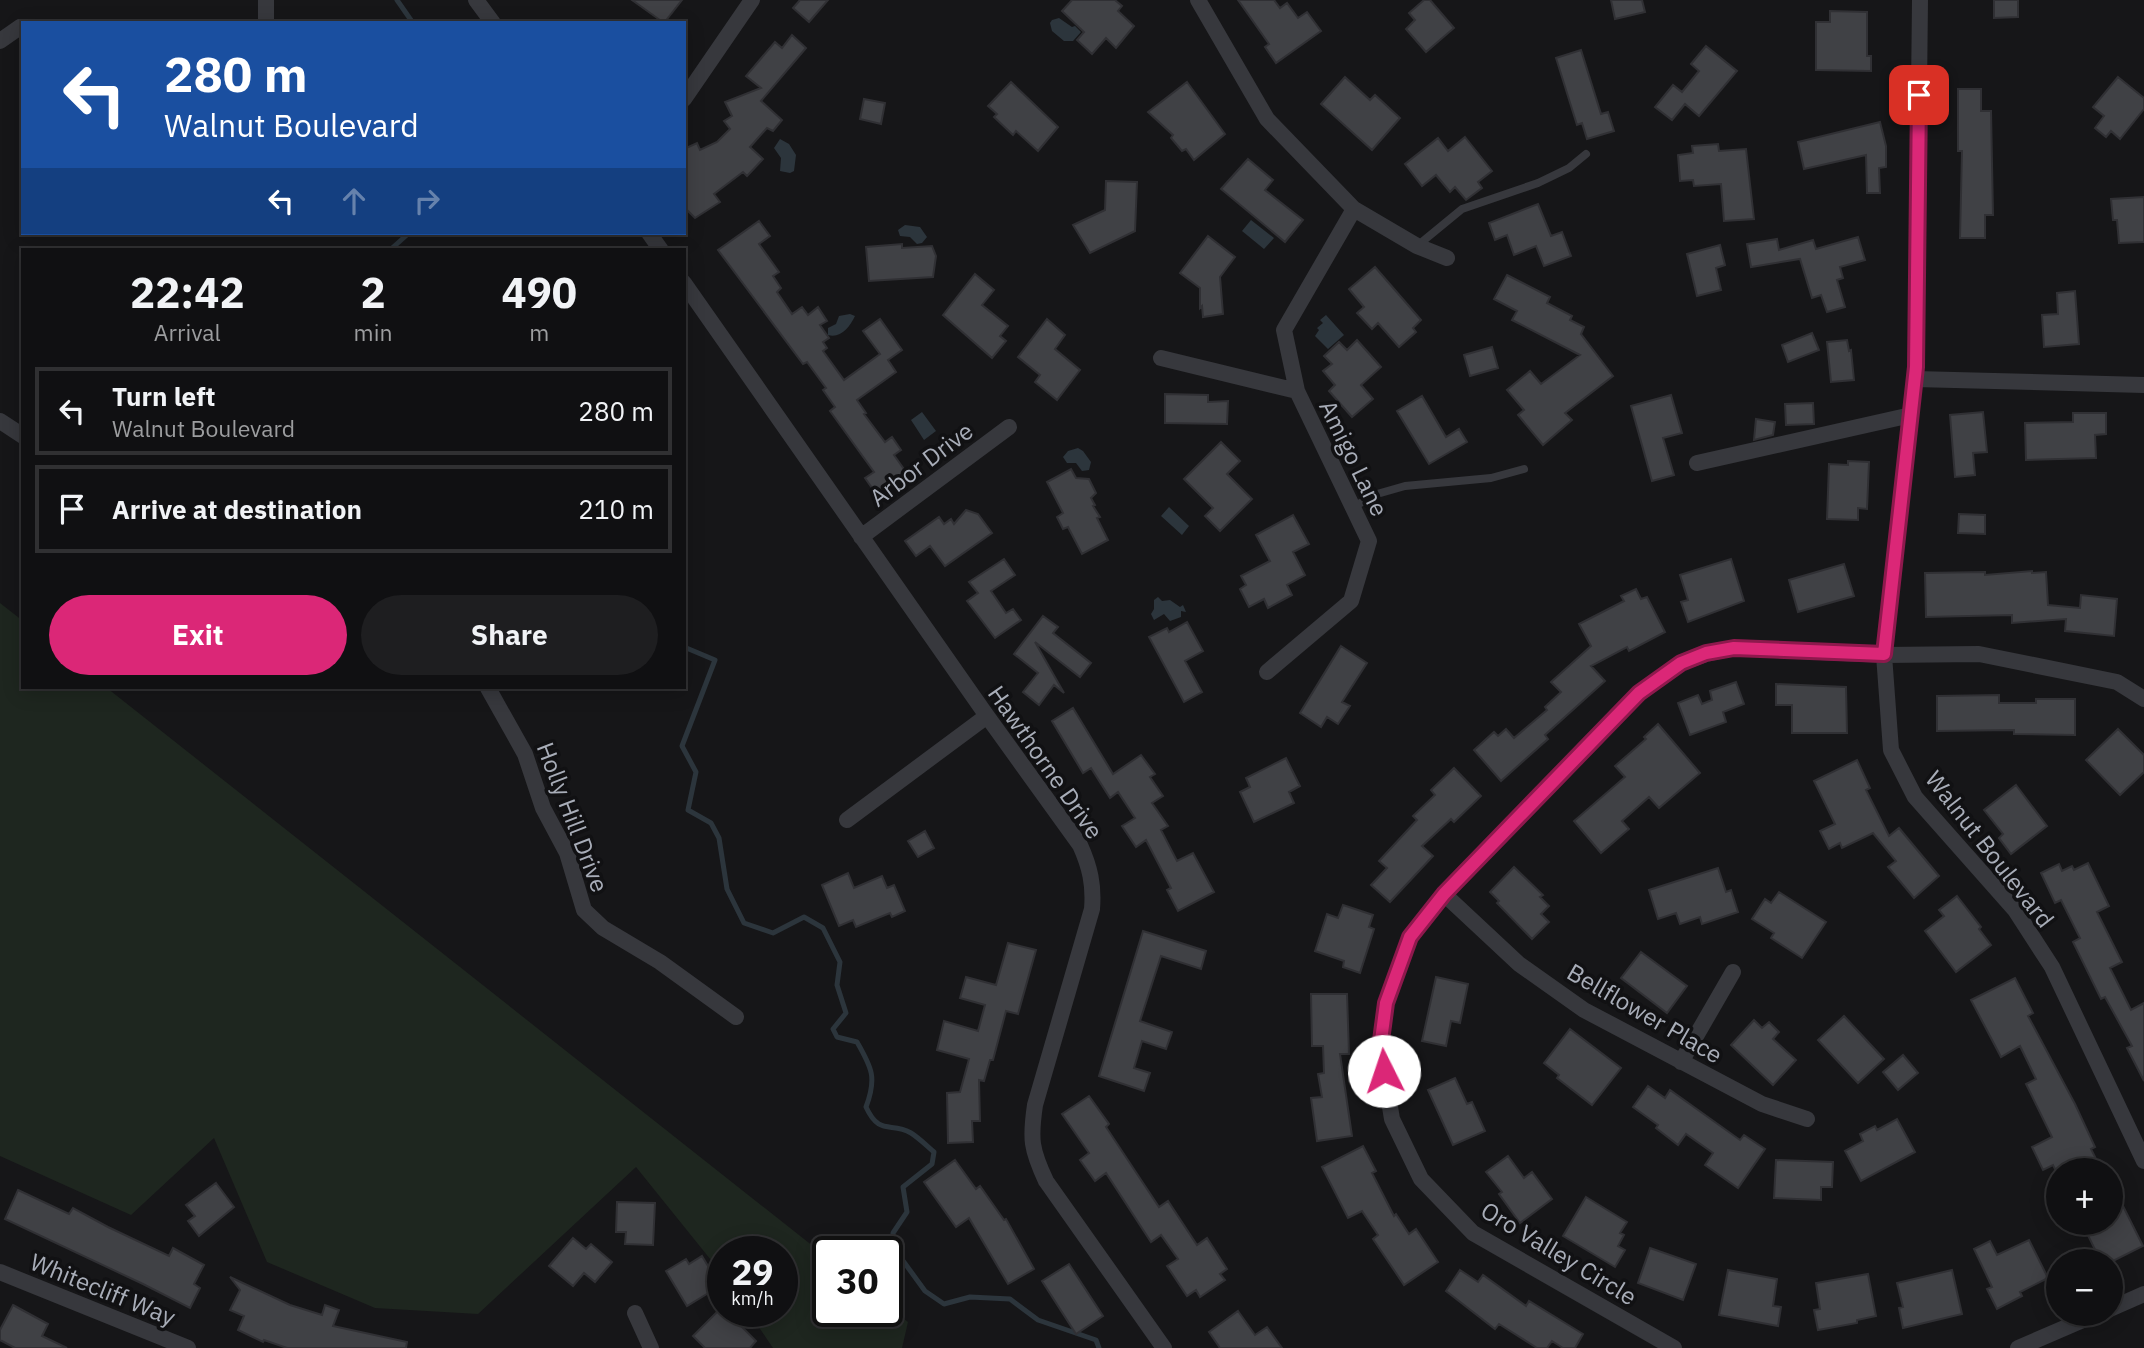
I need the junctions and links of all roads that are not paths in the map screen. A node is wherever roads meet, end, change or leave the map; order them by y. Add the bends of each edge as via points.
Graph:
1 (266, 0) edge
2 (476, 0) edge
3 (751, 0) edge
4 (1198, 0) edge
5 (1920, 0) edge
6 (267, 21) edge
7 (492, 21) edge
8 (20, 27) dead end
9 (0, 41) edge
10 (686, 96) edge
11 (1586, 154) dead end
12 (1354, 209) junction
13 (1418, 246) junction
14 (1447, 258) dead end
15 (686, 286) edge
16 (1161, 358) dead end
17 (1915, 379) junction
18 (2144, 385) edge
19 (1297, 391) junction
20 (1911, 415) junction
21 (0, 421) edge
22 (1009, 427) dead end
23 (21, 435) edge
24 (1697, 463) dead end
25 (1524, 469) dead end
26 (1353, 507) junction
27 (861, 537) junction
28 (1884, 654) junction
29 (1267, 672) dead end
30 (489, 689) edge
31 (2144, 699) edge
32 (986, 716) junction
33 (847, 820) dead end
34 (1444, 894) junction
35 (1733, 972) dead end
36 (736, 1017) dead end
37 (1681, 1062) junction
38 (1807, 1119) dead end
39 (2144, 1161) edge
40 (0, 1272) edge
41 (2144, 1294) edge
42 (2123, 1303) edge
43 (635, 1313) dead end
44 (2069, 1326) edge
45 (188, 1348) edge
46 (651, 1348) edge
47 (1164, 1348) edge
48 (1674, 1348) edge
49 (2018, 1348) edge

1 - 6 street
2 - 7 street
3 - 10 street
4 - 12 street via 1267,120
5 - 17 street, Walnut Boulevard
8 - 9 street
11 - 13 lane via 1538,183 1462,209
12 - 13 street
12 - 19 street, Amigo Lane via 1284,330
13 - 14 street
15 - 27 street, Hawthorne Drive
16 - 19 street, Amigo Lane
17 - 18 street
17 - 20 street, Walnut Boulevard
19 - 26 street, Amigo Lane
20 - 24 street
20 - 28 street, Walnut Boulevard
21 - 23 street
22 - 27 street, Arbor Drive
25 - 26 lane via 1491,478 1405,486
26 - 29 street, Amigo Lane via 1369,541 1351,601
27 - 32 street, Hawthorne Drive
28 - 31 street, Oro Valley Circle via 1979,654 2117,682
28 - 34 street, Oro Valley Circle via 1734,648 1681,663 1639,693
28 - 39 street, Walnut Boulevard via 1891,750 1915,797 2015,911 2052,967
30 - 36 street, Holly Hill Drive via 525,754 543,808 567,853 584,910 603,928
32 - 33 street
32 - 47 street, Hawthorne Drive via 1080,845 1094,887 1092,909 1035,1105 1031,1135 1035,1156 1046,1181
34 - 37 street, Bellflower Place via 1519,964 1584,1010
34 - 48 street, Oro Valley Circle via 1410,937 1386,1003 1380,1048 1392,1119 1421,1179 1473,1233
35 - 37 street
37 - 38 street, Bellflower Place via 1762,1104
40 - 45 street, Whitecliff Way
41 - 42 street
43 - 46 street
44 - 49 street

